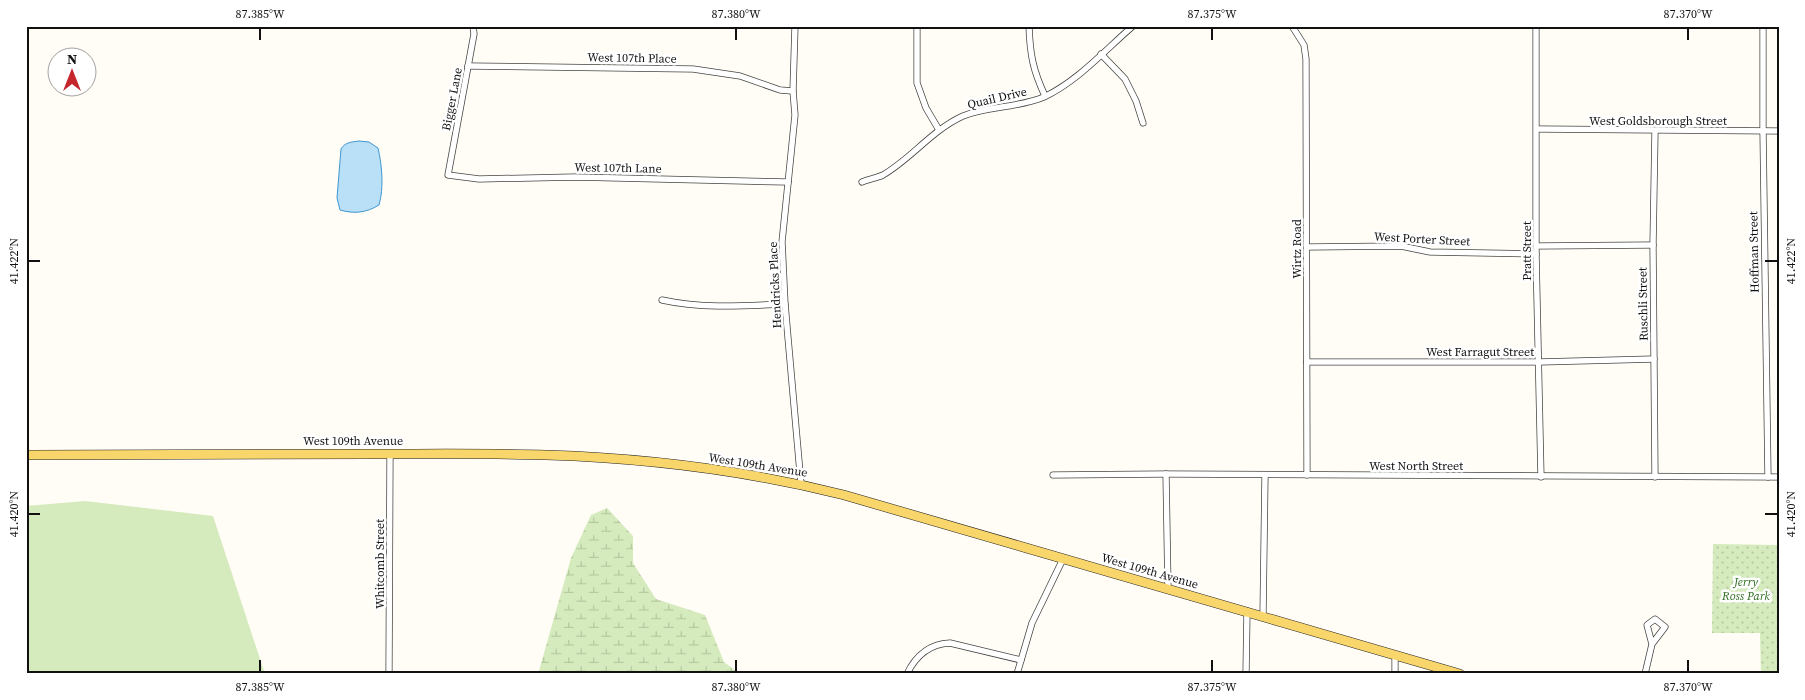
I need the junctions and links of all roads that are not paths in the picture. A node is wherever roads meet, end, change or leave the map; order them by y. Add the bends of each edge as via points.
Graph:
1 (473, 26) edge
2 (795, 26) edge
3 (917, 26) edge
4 (1029, 26) edge
5 (1133, 26) edge
6 (1292, 26) edge
7 (1536, 26) edge
8 (1763, 26) edge
9 (1101, 54) junction
10 (468, 66) junction
11 (793, 91) junction
12 (1045, 96) junction
13 (1143, 123) dead end
14 (1537, 129) junction
15 (939, 130) junction
16 (1655, 131) junction
17 (1763, 131) junction
18 (1779, 131) edge
19 (448, 175) joint
20 (788, 182) junction
21 (862, 182) dead end
22 (1653, 245) junction
23 (1537, 246) junction
24 (1307, 247) junction
25 (1536, 254) junction
26 (662, 300) dead end
27 (785, 304) junction
28 (1654, 359) junction
29 (1307, 362) junction
30 (1539, 362) junction
31 (390, 454) junction
32 (26, 455) edge
33 (1166, 474) junction
34 (1054, 475) dead end
35 (1265, 475) junction
36 (1307, 475) junction
37 (1541, 477) junction
38 (1655, 477) junction
39 (1768, 477) junction
40 (1779, 477) edge
41 (801, 484) junction
42 (1063, 559) junction
43 (1168, 589) junction
44 (1247, 611) junction
45 (1263, 616) junction
46 (1652, 644) dead end
47 (1395, 655) junction
48 (1021, 660) junction
49 (389, 674) edge
50 (907, 674) edge
51 (1017, 674) edge
52 (1246, 674) edge
53 (1395, 674) edge
54 (1460, 674) edge
55 (1645, 674) edge

1 - 10 street, Bigger Lane
2 - 11 street, Hendricks Place
3 - 15 street via 918,83 926,108
4 - 12 street via 1031,59
5 - 9 street, Quail Drive
6 - 24 street, Wirtz Road via 1304,45 1306,59
7 - 14 street, Pratt Street
8 - 17 street, Hoffman Street
9 - 12 street, Quail Drive via 1064,85
9 - 13 street via 1125,79
10 - 11 street, West 107th Place via 694,69 740,76 780,90
10 - 19 street, Bigger Lane
11 - 20 street, Hendricks Place via 795,115
12 - 15 street, Quail Drive via 964,116
14 - 16 street, West Goldsborough Street
14 - 23 street, Pratt Street
15 - 21 street, Quail Drive via 882,175
16 - 17 street, West Goldsborough Street
16 - 22 street, Ruschli Street
17 - 18 street, West Goldsborough Street
17 - 39 street, Hoffman Street
19 - 20 street, West 107th Lane via 479,179 575,177
20 - 27 street, Hendricks Place via 782,242
22 - 23 street
22 - 28 street, Ruschli Street
23 - 25 street, Pratt Street
24 - 25 street, West Porter Street via 1401,246 1430,252
24 - 29 street, Wirtz Road
25 - 30 street, Pratt Street
26 - 27 street via 727,307
27 - 41 street, Hendricks Place
28 - 30 street, West Farragut Street
28 - 38 street, Ruschli Street
29 - 30 street, West Farragut Street
29 - 36 street, Wirtz Road
30 - 37 street, Pratt Street
31 - 32 main road, West 109th Avenue
31 - 41 main road, West 109th Avenue via 547,455 611,459 684,466
31 - 49 street, Whitcomb Street
33 - 34 street, West North Street
33 - 35 street, West North Street
33 - 43 street
35 - 36 street, West North Street
35 - 45 street
36 - 37 street, West North Street
37 - 38 street, West North Street
38 - 39 street, West North Street
39 - 40 street, West North Street
41 - 42 main road, West 109th Avenue
42 - 43 main road, West 109th Avenue
42 - 48 street via 1032,623
43 - 44 main road, West 109th Avenue
44 - 45 main road, West 109th Avenue
44 - 52 street
45 - 47 main road, West 109th Avenue
46 - 55 street
47 - 53 street
47 - 54 main road, West 109th Avenue
48 - 50 street via 950,642 935,645 920,654
48 - 51 street

